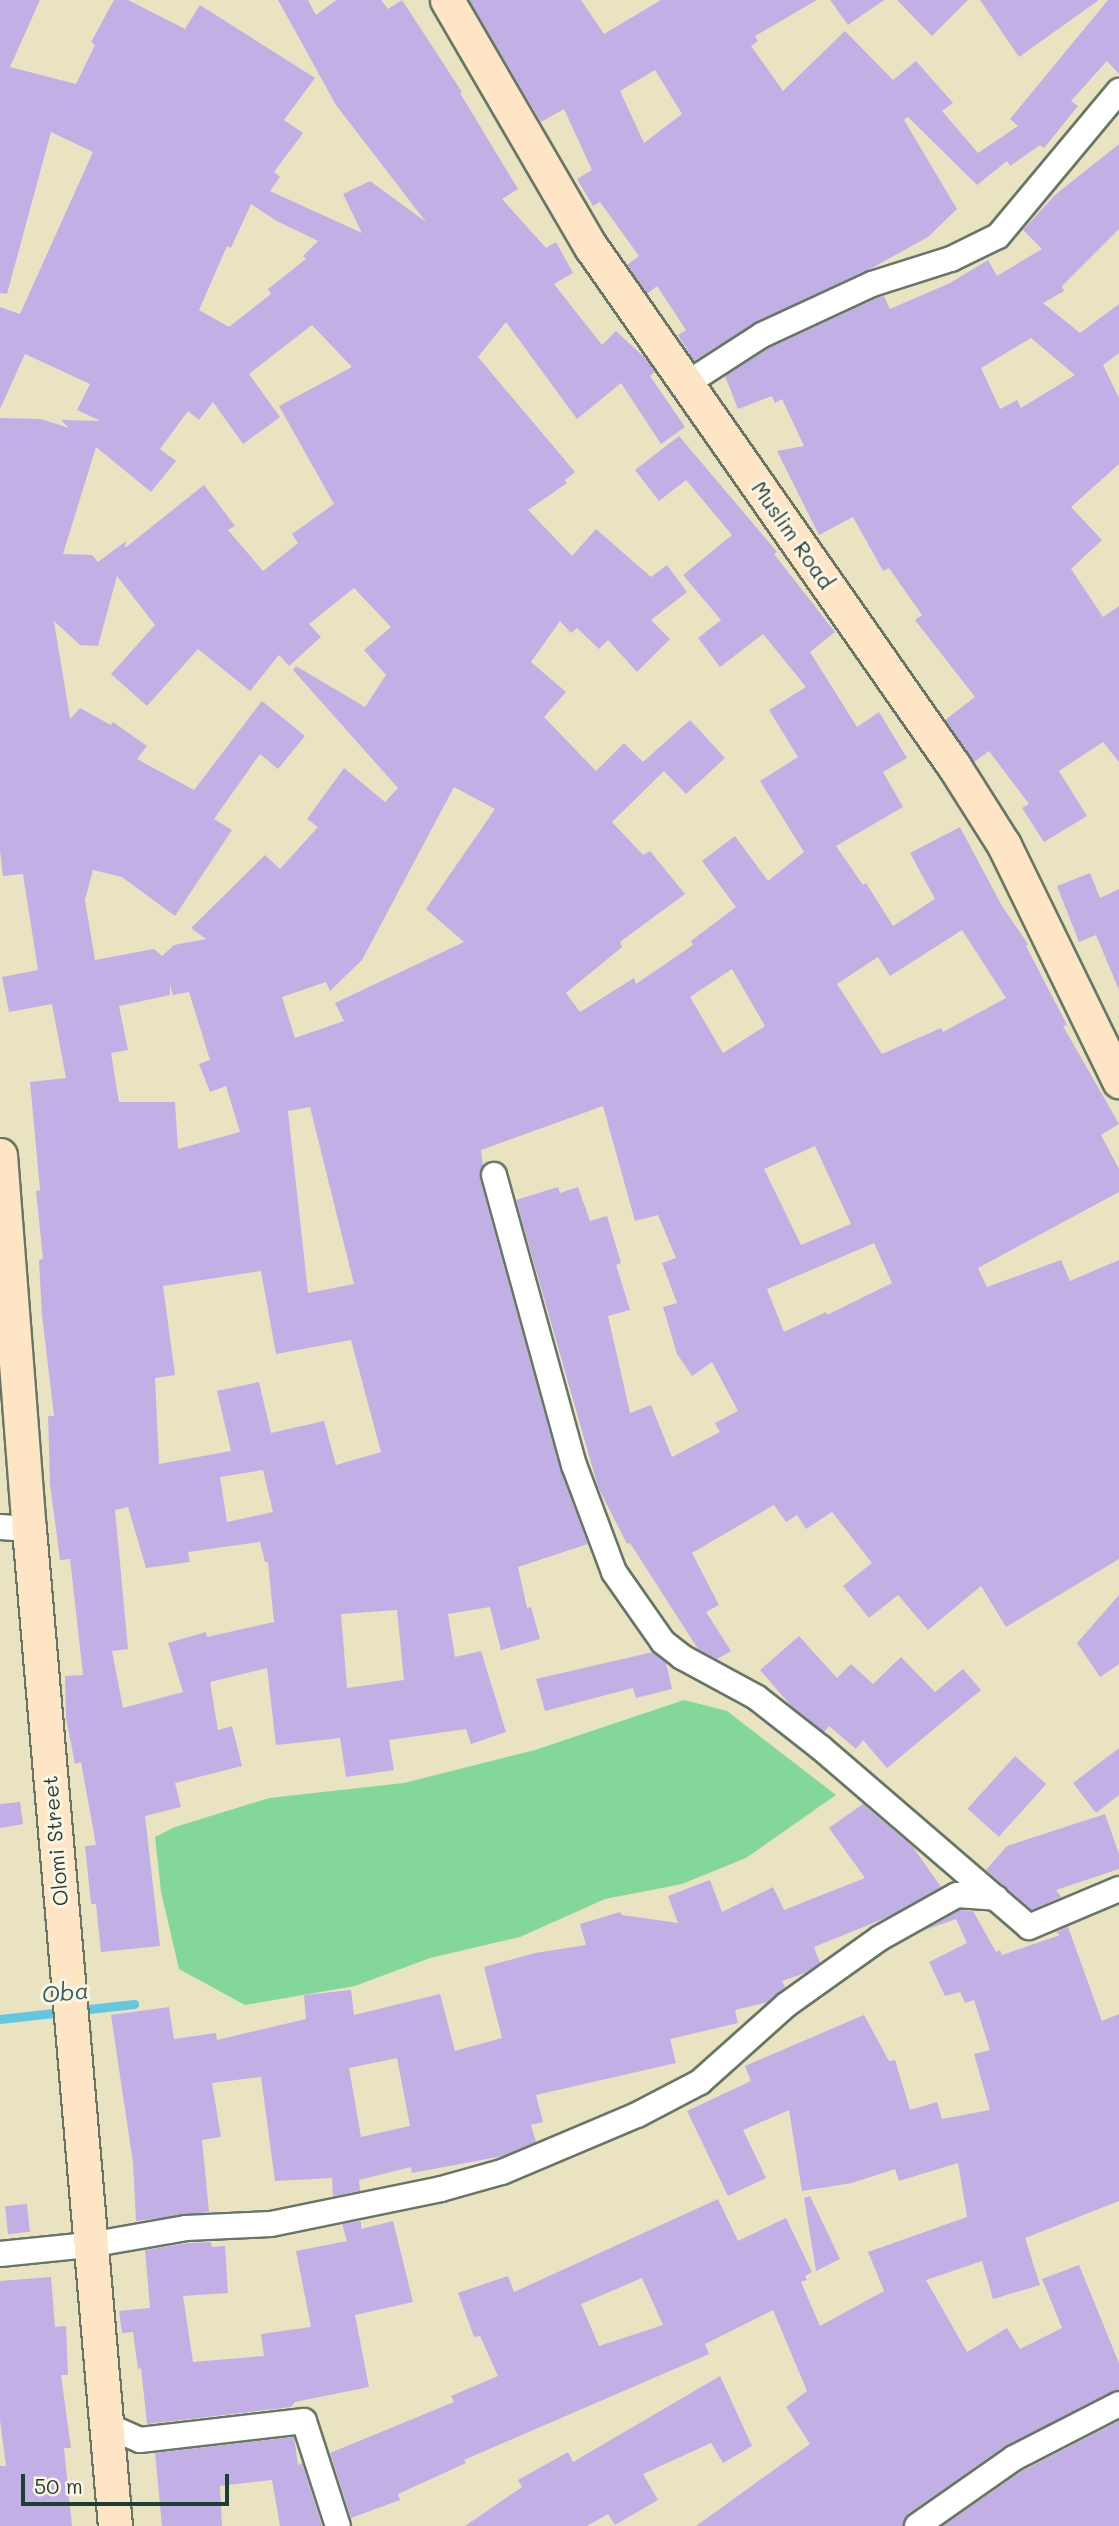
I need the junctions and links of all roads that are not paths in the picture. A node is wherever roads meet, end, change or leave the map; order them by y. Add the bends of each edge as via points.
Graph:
1 (447, 0) edge
2 (1119, 91) edge
3 (686, 384) junction
4 (1119, 1081) edge
5 (0, 1155) edge
6 (494, 1175) dead end
7 (14, 1528) edge
8 (1119, 1889) edge
9 (996, 1898) junction
10 (89, 2245) junction
11 (0, 2254) edge
12 (1119, 2404) edge
13 (106, 2425) junction
14 (115, 2526) edge
15 (338, 2526) edge
16 (917, 2526) edge

1 - 3 main road, Muslim Road via 591,247
2 - 3 street via 999,236 951,259 872,284 762,335
3 - 4 main road, Muslim Road via 954,766 1004,845
5 - 7 main road, Olomi Street
6 - 9 street via 574,1465 614,1572 630,1598 663,1642 756,1697
7 - 10 main road, Olomi Street
8 - 9 street via 1029,1927
9 - 10 street via 957,1895 880,1938 786,2006 700,2082 637,2115 502,2172 271,2224 186,2228
10 - 11 street
10 - 13 main road, Olomi Street
12 - 16 street via 1014,2458
13 - 14 main road, Olomi Street
13 - 15 street via 140,2440 304,2421

